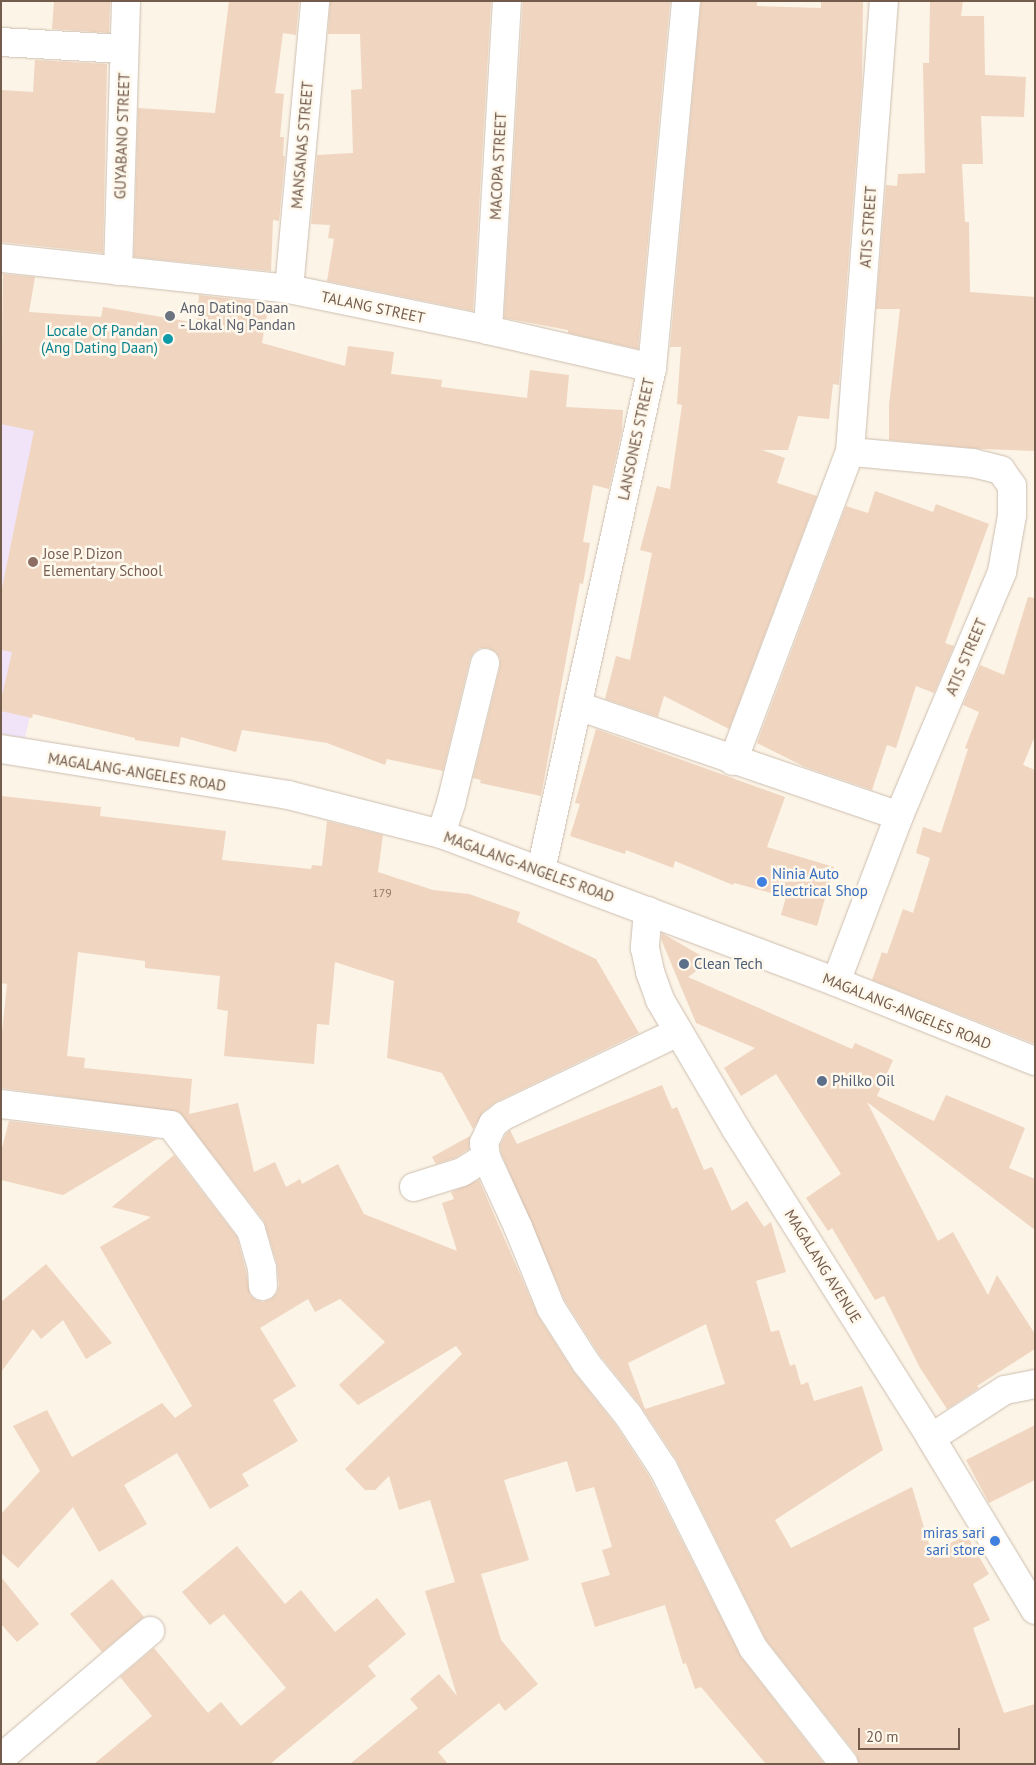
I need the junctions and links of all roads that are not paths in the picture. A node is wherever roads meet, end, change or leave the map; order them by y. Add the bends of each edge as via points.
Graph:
1 (126, 1) edge
2 (315, 1) edge
3 (508, 1) edge
4 (686, 1) edge
5 (884, 1) edge
6 (1, 42) edge
7 (124, 49) junction
8 (1, 258) edge
9 (118, 271) junction
10 (289, 289) junction
11 (488, 330) junction
12 (652, 368) junction
13 (850, 452) junction
14 (485, 663) dead end
15 (578, 706) junction
16 (1, 750) edge
17 (733, 761) junction
18 (899, 816) junction
19 (442, 834) junction
20 (541, 870) junction
21 (648, 911) junction
22 (836, 982) junction
23 (678, 1032) junction
24 (1035, 1062) edge
25 (1, 1104) edge
26 (486, 1157) junction
27 (414, 1187) dead end
28 (263, 1286) dead end
29 (1035, 1384) edge
30 (931, 1438) junction
31 (1035, 1610) edge
32 (150, 1631) dead end
33 (1, 1758) edge
34 (844, 1764) edge

1 - 7 street, GUYABANO STREET
2 - 10 street, MANSANAS STREET
3 - 11 street, MACOPA STREET
4 - 12 street, LANSONES STREET
5 - 13 street, ATIS STREET
6 - 7 street
7 - 9 street, GUYABANO STREET
8 - 9 street, TALANG STREET
9 - 10 street, TALANG STREET
10 - 11 street, TALANG STREET
11 - 12 street, TALANG STREET
12 - 15 street, LANSONES STREET
13 - 17 street, ATIS STREET
13 - 18 street, ATIS STREET via 972,463 1001,470 1012,486 1012,515 1002,572
14 - 19 street
15 - 17 street
15 - 20 street, LANSONES STREET
16 - 19 street, MAGALANG-ANGELES ROAD via 288,795
17 - 18 street
18 - 22 street, ATIS STREET
19 - 20 street, MAGALANG-ANGELES ROAD
20 - 21 street, MAGALANG-ANGELES ROAD
21 - 22 street, MAGALANG-ANGELES ROAD
21 - 23 street, MAGALANG AVENUE via 645,948 650,972 660,1000
22 - 24 street, MAGALANG-ANGELES ROAD
23 - 26 street via 503,1116 493,1124 484,1143
23 - 30 street, MAGALANG AVENUE
25 - 28 street via 170,1125 251,1230 262,1268
26 - 27 street via 462,1172
26 - 34 street via 551,1308 586,1364 628,1415 663,1468 753,1648
29 - 30 street via 1004,1390
30 - 31 street, MAGALANG AVENUE
32 - 33 street

